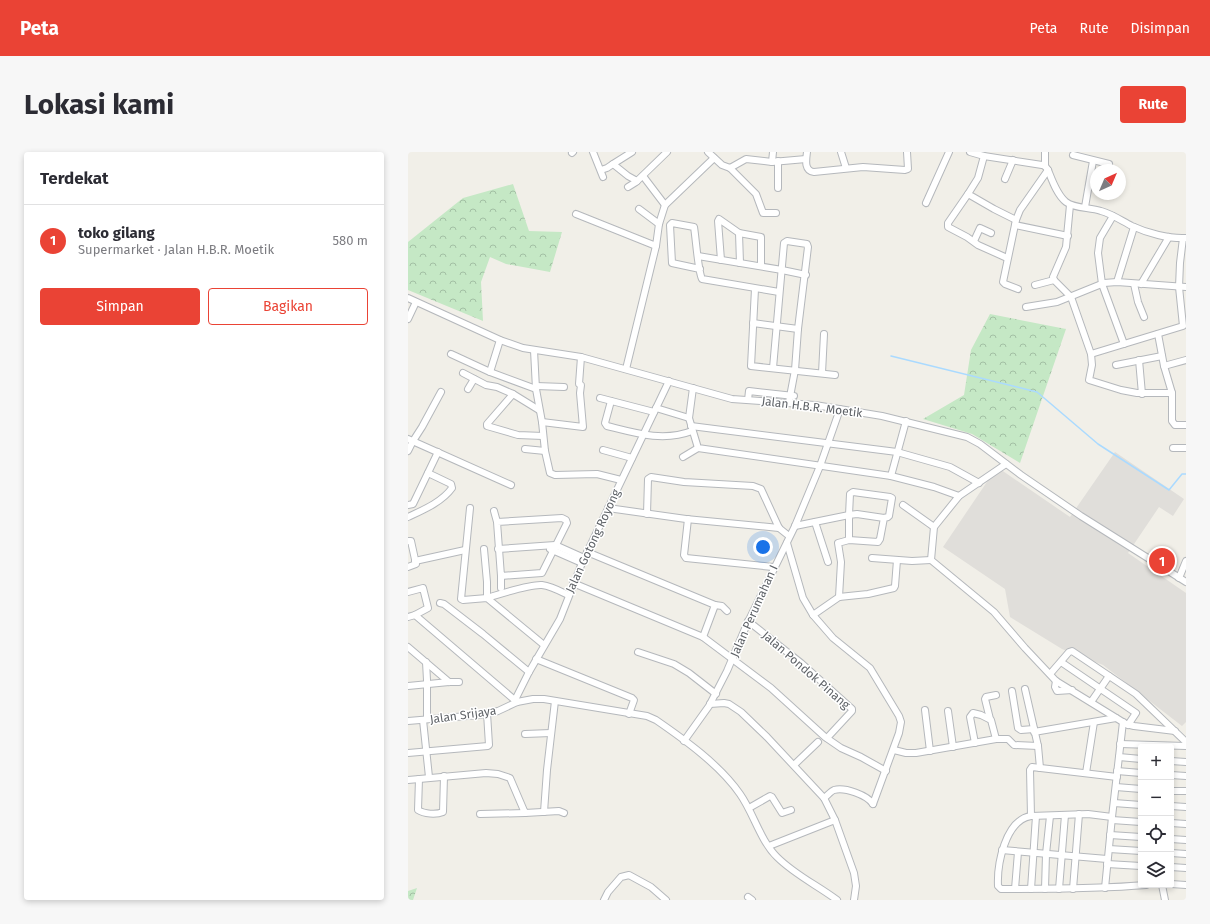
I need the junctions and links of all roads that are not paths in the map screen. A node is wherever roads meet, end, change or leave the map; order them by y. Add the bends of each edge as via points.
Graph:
1 (593, 152) edge
2 (632, 152) edge
3 (667, 152) edge
4 (708, 152) edge
5 (773, 152) edge
6 (807, 152) edge
7 (841, 152) edge
8 (907, 152) edge
9 (948, 152) edge
10 (970, 152) edge
11 (1045, 152) edge
12 (1073, 155) dead end
13 (984, 156) junction
14 (714, 158) junction
15 (806, 159) junction
16 (1013, 160) junction
17 (1093, 161) junction
18 (775, 162) junction
19 (613, 164) junction
20 (1109, 164) dead end
21 (730, 168) junction
22 (846, 168) junction
23 (1046, 168) junction
24 (601, 170) junction
25 (643, 176) junction
26 (604, 177) dead end
27 (1005, 179) dead end
28 (637, 181) junction
29 (628, 187) dead end
30 (778, 188) dead end
31 (968, 194) junction
32 (926, 203) dead end
33 (1070, 205) junction
34 (665, 206) junction
35 (1085, 207) junction
36 (639, 209) dead end
37 (776, 213) dead end
38 (576, 214) dead end
39 (1113, 216) junction
40 (1015, 222) junction
41 (659, 224) junction
42 (1134, 227) junction
43 (739, 233) junction
44 (991, 233) dead end
45 (1068, 236) junction
46 (1169, 236) junction
47 (1184, 238) edge
48 (974, 241) junction
49 (656, 246) junction
50 (698, 256) junction
51 (1007, 258) junction
52 (721, 260) junction
53 (740, 263) junction
54 (761, 266) junction
55 (700, 269) junction
56 (782, 270) junction
57 (806, 275) junction
58 (1054, 280) junction
59 (1117, 282) junction
60 (1102, 284) junction
61 (1134, 284) junction
62 (1140, 284) junction
63 (1035, 285) dead end
64 (1179, 287) junction
65 (1186, 287) edge
66 (755, 289) junction
67 (1018, 289) dead end
68 (779, 292) junction
69 (1071, 297) junction
70 (408, 298) edge
71 (416, 302) junction
72 (1026, 307) dead end
73 (1144, 317) dead end
74 (408, 319) edge
75 (753, 323) junction
76 (777, 326) junction
77 (798, 329) junction
78 (824, 334) dead end
79 (1158, 334) junction
80 (500, 340) junction
81 (1124, 344) junction
82 (534, 350) junction
83 (451, 354) dead end
84 (1091, 354) junction
85 (1162, 356) junction
86 (581, 357) junction
87 (1139, 360) junction
88 (1186, 360) edge
89 (1116, 365) dead end
90 (1164, 366) junction
91 (773, 368) junction
92 (626, 369) junction
93 (795, 370) junction
94 (490, 372) junction
95 (463, 373) dead end
96 (822, 373) junction
97 (835, 375) dead end
98 (474, 379) junction
99 (669, 380) junction
100 (564, 387) dead end
101 (536, 388) junction
102 (693, 388) junction
103 (468, 389) dead end
104 (441, 392) dead end
105 (1172, 393) junction
106 (513, 394) junction
107 (1142, 394) junction
108 (792, 397) junction
109 (600, 398) dead end
110 (611, 401) junction
111 (840, 409) junction
112 (539, 410) junction
113 (655, 410) junction
114 (689, 418) junction
115 (906, 421) junction
116 (542, 422) junction
117 (1186, 426) edge
118 (692, 429) junction
119 (643, 435) junction
120 (544, 436) junction
121 (410, 440) edge
122 (827, 444) junction
123 (698, 448) junction
124 (1173, 448) dead end
125 (1186, 448) edge
126 (525, 450) dead end
127 (603, 450) dead end
128 (408, 451) edge
129 (544, 451) junction
130 (438, 452) junction
131 (897, 452) junction
132 (683, 457) dead end
133 (632, 458) junction
134 (1006, 464) junction
135 (820, 466) junction
136 (428, 473) junction
137 (891, 476) junction
138 (622, 480) junction
139 (979, 483) junction
140 (511, 485) dead end
141 (959, 496) junction
142 (408, 505) edge
143 (903, 505) dead end
144 (470, 508) dead end
145 (608, 508) junction
146 (494, 511) dead end
147 (647, 514) junction
148 (849, 515) junction
149 (408, 517) edge
150 (884, 518) junction
151 (688, 519) junction
152 (497, 522) junction
153 (815, 522) junction
154 (795, 526) junction
155 (934, 526) junction
156 (779, 528) junction
157 (789, 536) junction
158 (849, 540) junction
159 (408, 541) edge
160 (787, 543) junction
161 (555, 548) junction
162 (484, 549) dead end
163 (498, 549) junction
164 (465, 550) junction
165 (587, 552) junction
166 (872, 558) dead end
167 (897, 560) junction
168 (931, 560) junction
169 (415, 561) junction
170 (583, 561) junction
171 (828, 562) dead end
172 (1186, 562) edge
173 (408, 566) edge
174 (773, 567) junction
175 (501, 576) junction
176 (1179, 578) junction
177 (1186, 582) edge
178 (573, 583) junction
179 (501, 588) dead end
180 (408, 592) edge
181 (568, 595) junction
182 (839, 597) junction
183 (487, 598) junction
184 (440, 603) dead end
185 (715, 605) junction
186 (727, 611) dead end
187 (415, 615) junction
188 (813, 615) junction
189 (408, 617) edge
190 (748, 621) junction
191 (703, 637) junction
192 (544, 646) junction
193 (408, 647) edge
194 (638, 652) dead end
195 (536, 659) junction
196 (732, 660) junction
197 (426, 662) junction
198 (1061, 662) junction
199 (529, 672) junction
200 (1050, 674) junction
201 (1109, 676) junction
202 (449, 682) junction
203 (459, 682) dead end
204 (427, 684) junction
205 (408, 686) edge
206 (1101, 688) junction
207 (1025, 689) dead end
208 (1012, 691) dead end
209 (716, 694) junction
210 (996, 695) dead end
211 (516, 701) junction
212 (555, 701) junction
213 (1091, 702) junction
214 (710, 704) junction
215 (925, 710) dead end
216 (948, 711) dead end
217 (487, 713) junction
218 (629, 714) junction
219 (1116, 718) junction
220 (990, 719) junction
221 (425, 720) junction
222 (408, 721) edge
223 (1094, 722) junction
224 (1125, 724) junction
225 (1034, 730) junction
226 (1175, 731) junction
227 (551, 733) junction
228 (524, 734) dead end
229 (827, 738) junction
230 (996, 739) junction
231 (684, 740) junction
232 (818, 742) dead end
233 (1186, 742) edge
234 (975, 743) junction
235 (1120, 744) junction
236 (1038, 746) junction
237 (1186, 746) edge
238 (953, 747) junction
239 (894, 750) junction
240 (930, 751) junction
241 (427, 752) junction
242 (408, 753) edge
243 (1119, 757) junction
244 (1138, 758) edge
245 (1174, 761) edge
246 (1186, 762) edge
247 (794, 764) junction
248 (1040, 768) junction
249 (886, 771) junction
250 (1086, 773) junction
251 (1138, 773) edge
252 (1117, 774) junction
253 (1174, 775) edge
254 (444, 776) junction
255 (1186, 776) edge
256 (429, 777) junction
257 (419, 779) junction
258 (408, 780) edge
259 (1116, 787) junction
260 (1138, 789) edge
261 (1174, 790) edge
262 (1186, 791) edge
263 (824, 798) junction
264 (1114, 803) junction
265 (1138, 805) edge
266 (1174, 806) edge
267 (1186, 807) edge
268 (749, 808) junction
269 (791, 810) dead end
270 (525, 812) junction
271 (544, 812) junction
272 (564, 813) dead end
273 (480, 814) dead end
274 (1079, 814) junction
275 (1065, 815) junction
276 (1033, 816) junction
277 (1050, 816) junction
278 (1112, 818) junction
279 (835, 820) junction
280 (1138, 822) edge
281 (1174, 824) edge
282 (1186, 824) edge
283 (1110, 835) junction
284 (1138, 837) edge
285 (1174, 839) edge
286 (1186, 840) edge
287 (769, 846) junction
288 (1109, 849) junction
289 (1002, 850) junction
290 (1138, 851) edge
291 (1018, 852) junction
292 (1033, 853) junction
293 (1174, 853) edge
294 (1046, 854) junction
295 (1186, 854) edge
296 (1061, 855) junction
297 (1076, 856) junction
298 (1107, 861) junction
299 (1138, 866) edge
300 (1174, 867) edge
301 (1186, 868) edge
302 (1174, 884) edge
303 (1186, 885) edge
304 (1138, 886) edge
305 (1105, 888) junction
306 (1163, 888) edge
307 (1015, 889) junction
308 (1031, 889) junction
309 (1045, 889) junction
310 (1059, 889) junction
311 (1074, 889) junction
312 (604, 900) edge
313 (666, 900) edge
314 (837, 900) edge
315 (854, 900) edge
316 (1165, 900) edge

1 - 24 street
2 - 19 street
3 - 25 street
4 - 14 street
5 - 18 street
6 - 15 street
7 - 22 street
8 - 22 street via 908,168 905,170
9 - 32 street
10 - 13 street
11 - 23 street
12 - 17 street
13 - 16 street
13 - 31 street via 978,178
14 - 21 street
14 - 34 street
15 - 18 street
15 - 22 street via 807,168 812,172
16 - 23 street via 1038,164
16 - 27 street
17 - 20 street
17 - 35 street
18 - 21 street via 746,159
18 - 30 street
19 - 24 street
19 - 28 street
21 - 37 street via 756,194 763,213
23 - 33 street via 1061,198
23 - 40 street via 1022,205
24 - 26 street
25 - 28 street
25 - 34 street
28 - 29 street
31 - 40 street
31 - 48 street via 947,225
33 - 35 street
33 - 45 street
34 - 41 street
35 - 39 street
36 - 41 street
38 - 49 street
39 - 42 street
39 - 60 street via 1098,245
40 - 45 street
40 - 51 street
41 - 49 street
42 - 46 street
42 - 59 street
43 - 52 street via 718,220
43 - 53 street
43 - 54 street via 762,237
44 - 48 street via 980,228
45 - 58 street via 1065,252 1053,276
46 - 47 street
46 - 62 street
47 - 64 street
48 - 51 street
49 - 92 street
50 - 52 street
50 - 55 street
50 - 55 street via 694,227 671,223 672,262
51 - 67 street via 1003,282
52 - 53 street
53 - 54 street
54 - 56 street
55 - 66 street via 703,279
56 - 57 street
56 - 57 street via 784,242 807,244
56 - 68 street
57 - 77 street
58 - 63 street
58 - 69 street
59 - 60 street
59 - 61 street
60 - 69 street
60 - 81 street
61 - 62 street
61 - 73 street
62 - 64 street
64 - 65 street
64 - 79 street via 1183,326
66 - 68 street
66 - 75 street
68 - 76 street
69 - 72 street
69 - 84 street
70 - 71 street, Jalan H.B.R. Moetik
71 - 74 street
71 - 80 street, Jalan H.B.R. Moetik
75 - 76 street
75 - 91 street via 750,365
76 - 77 street
76 - 91 street
77 - 93 street
78 - 96 street
79 - 81 street
79 - 85 street
80 - 82 street, Jalan H.B.R. Moetik
80 - 94 street
81 - 84 street
82 - 86 street, Jalan H.B.R. Moetik
82 - 101 street
83 - 94 street
84 - 107 street via 1089,380
85 - 87 street
85 - 90 street
86 - 92 street, Jalan H.B.R. Moetik
86 - 116 street via 579,384 583,427
87 - 89 street
87 - 107 street
88 - 90 street
90 - 105 street
91 - 93 street
92 - 99 street, Jalan H.B.R. Moetik
93 - 96 street
93 - 108 street
94 - 101 street
95 - 98 street
96 - 97 street
98 - 103 street
98 - 106 street
99 - 102 street, Jalan H.B.R. Moetik
99 - 113 street, Jalan Gotong Royong
100 - 101 street
101 - 112 street
102 - 108 street, Jalan H.B.R. Moetik via 748,400
102 - 114 street
104 - 121 street via 422,427
105 - 107 street
105 - 117 street via 1172,421 1175,425
106 - 112 street
106 - 120 street via 487,426 518,435
108 - 111 street, Jalan H.B.R. Moetik
109 - 110 street
110 - 113 street
110 - 119 street via 606,425
111 - 115 street, Jalan H.B.R. Moetik
111 - 122 street, Jalan Perumahan I
112 - 116 street
113 - 114 street
113 - 119 street, Jalan Gotong Royong
114 - 118 street
115 - 131 street
115 - 134 street, Jalan H.B.R. Moetik via 966,437 980,444
116 - 120 street
118 - 119 street via 666,436
118 - 122 street
118 - 123 street
119 - 133 street, Jalan Gotong Royong
120 - 129 street
121 - 128 street
121 - 130 street
122 - 131 street
122 - 135 street, Jalan Perumahan I
123 - 132 street
123 - 135 street
124 - 125 street
126 - 129 street
127 - 133 street
129 - 138 street via 552,475 597,474
130 - 136 street
130 - 140 street
131 - 137 street
131 - 139 street via 950,467
133 - 138 street, Jalan Gotong Royong
134 - 139 street
134 - 176 street, Jalan H.B.R. Moetik via 1080,516
135 - 137 street
135 - 154 street, Jalan Perumahan I
136 - 142 street via 413,504
136 - 149 street via 451,484 452,488 447,495
137 - 141 street via 934,486
138 - 145 street, Jalan Gotong Royong
139 - 141 street
141 - 155 street
143 - 155 street
144 - 164 street
145 - 147 street
145 - 165 street, Jalan Gotong Royong
146 - 152 street
147 - 151 street
147 - 156 street via 648,479 651,477 684,482 753,486 762,491
148 - 150 street
148 - 150 street via 850,494 854,492 891,498 889,516
148 - 153 street
148 - 158 street
150 - 158 street via 878,542
151 - 156 street
151 - 174 street via 684,555 686,558
152 - 161 street via 564,518 567,523
152 - 163 street
153 - 154 street
153 - 171 street
154 - 157 street, Jalan Perumahan I
155 - 168 street
156 - 157 street
157 - 160 street, Jalan Perumahan I
158 - 182 street via 838,545 841,562
159 - 169 street via 411,541
160 - 174 street, Jalan Perumahan I
160 - 188 street via 803,598
161 - 163 street via 543,545
161 - 170 street
161 - 175 street via 541,574
162 - 183 street
163 - 175 street
164 - 169 street
164 - 183 street via 461,598
165 - 170 street, Jalan Gotong Royong
165 - 185 street
166 - 167 street
167 - 168 street
167 - 182 street via 894,588
168 - 200 street via 994,612
169 - 173 street via 416,564
170 - 178 street, Jalan Gotong Royong
172 - 176 street
174 - 190 street, Jalan Perumahan I
175 - 179 street
176 - 177 street, Jalan H.B.R. Moetik
178 - 181 street, Jalan Gotong Royong
178 - 191 street
180 - 187 street via 423,588 428,608
181 - 183 street via 538,585
181 - 192 street, Jalan Gotong Royong via 560,619
182 - 188 street
183 - 192 street
184 - 199 street
185 - 186 street via 720,605
185 - 191 street
187 - 189 street
187 - 211 street
188 - 239 street via 833,638 874,673 901,722
190 - 196 street, Jalan Perumahan I
190 - 229 street, Jalan Pondok Pinang via 801,663 852,709
191 - 196 street
192 - 195 street, Jalan Gotong Royong
193 - 197 street
194 - 209 street via 674,664
195 - 199 street, Jalan Gotong Royong
195 - 218 street via 632,698 634,700
196 - 209 street, Jalan Perumahan I
196 - 229 street via 784,699
197 - 202 street
197 - 204 street
198 - 200 street
198 - 201 street via 1068,652 1072,651
198 - 206 street
199 - 211 street, Jalan Gotong Royong
200 - 213 street via 1056,681
201 - 206 street
201 - 226 street via 1136,694
202 - 203 street
202 - 204 street
204 - 205 street
204 - 221 street
206 - 213 street
206 - 224 street via 1136,713
207 - 225 street
208 - 225 street via 1019,729
209 - 214 street, Jalan Perumahan I
210 - 220 street via 984,699
211 - 212 street, Jalan Srijaya
211 - 217 street, Jalan Srijaya via 498,711
212 - 218 street, Jalan Srijaya
212 - 227 street
213 - 219 street
214 - 231 street, Jalan Perumahan I
214 - 247 street via 724,703 733,707
215 - 240 street
216 - 238 street
217 - 221 street, Jalan Srijaya
217 - 241 street via 488,746
218 - 231 street, Jalan Srijaya via 656,720
219 - 223 street
219 - 224 street
220 - 230 street
220 - 234 street via 979,714 971,714
221 - 222 street, Jalan Srijaya
221 - 241 street
223 - 225 street
223 - 250 street
224 - 226 street
224 - 235 street
225 - 236 street
226 - 233 street
227 - 228 street
227 - 271 street
229 - 249 street
230 - 234 street
230 - 236 street via 1008,739 1014,745
231 - 268 street, Jalan Srijaya via 730,781
232 - 247 street
234 - 238 street
235 - 237 street
235 - 243 street
236 - 248 street
238 - 240 street
239 - 240 street via 912,753
239 - 249 street
241 - 242 street
241 - 256 street
243 - 244 street
243 - 252 street
245 - 246 street
247 - 263 street
248 - 250 street
248 - 276 street via 1032,767 1030,770
249 - 263 street via 873,804 867,797 851,791 834,790
250 - 252 street
251 - 252 street
252 - 259 street
253 - 255 street
254 - 256 street
254 - 257 street via 441,814 418,810
254 - 270 street via 486,773 510,778
256 - 257 street
257 - 258 street
259 - 260 street
259 - 264 street
261 - 262 street
263 - 279 street
264 - 265 street
264 - 278 street
266 - 267 street
268 - 269 street via 770,796 782,813
268 - 287 street, Jalan Srijaya
270 - 271 street
270 - 273 street
271 - 272 street
274 - 275 street
274 - 278 street
274 - 297 street
275 - 277 street
275 - 296 street
276 - 277 street
276 - 289 street via 1025,818 1014,827
276 - 292 street
277 - 294 street
278 - 280 street
278 - 283 street
279 - 287 street
279 - 315 street via 854,873
281 - 282 street
283 - 284 street
283 - 288 street
285 - 286 street
287 - 314 street, Jalan Srijaya via 793,871
288 - 290 street
288 - 298 street
289 - 291 street
289 - 307 street via 998,886
291 - 292 street
291 - 307 street
292 - 294 street
292 - 308 street
293 - 295 street
294 - 296 street
294 - 309 street
296 - 297 street
296 - 310 street
297 - 298 street
297 - 311 street
298 - 299 street
298 - 305 street
300 - 301 street
302 - 303 street
304 - 305 street
305 - 311 street
306 - 316 street
307 - 308 street
308 - 309 street
309 - 310 street
310 - 311 street
312 - 313 street via 621,877 629,876 651,887

